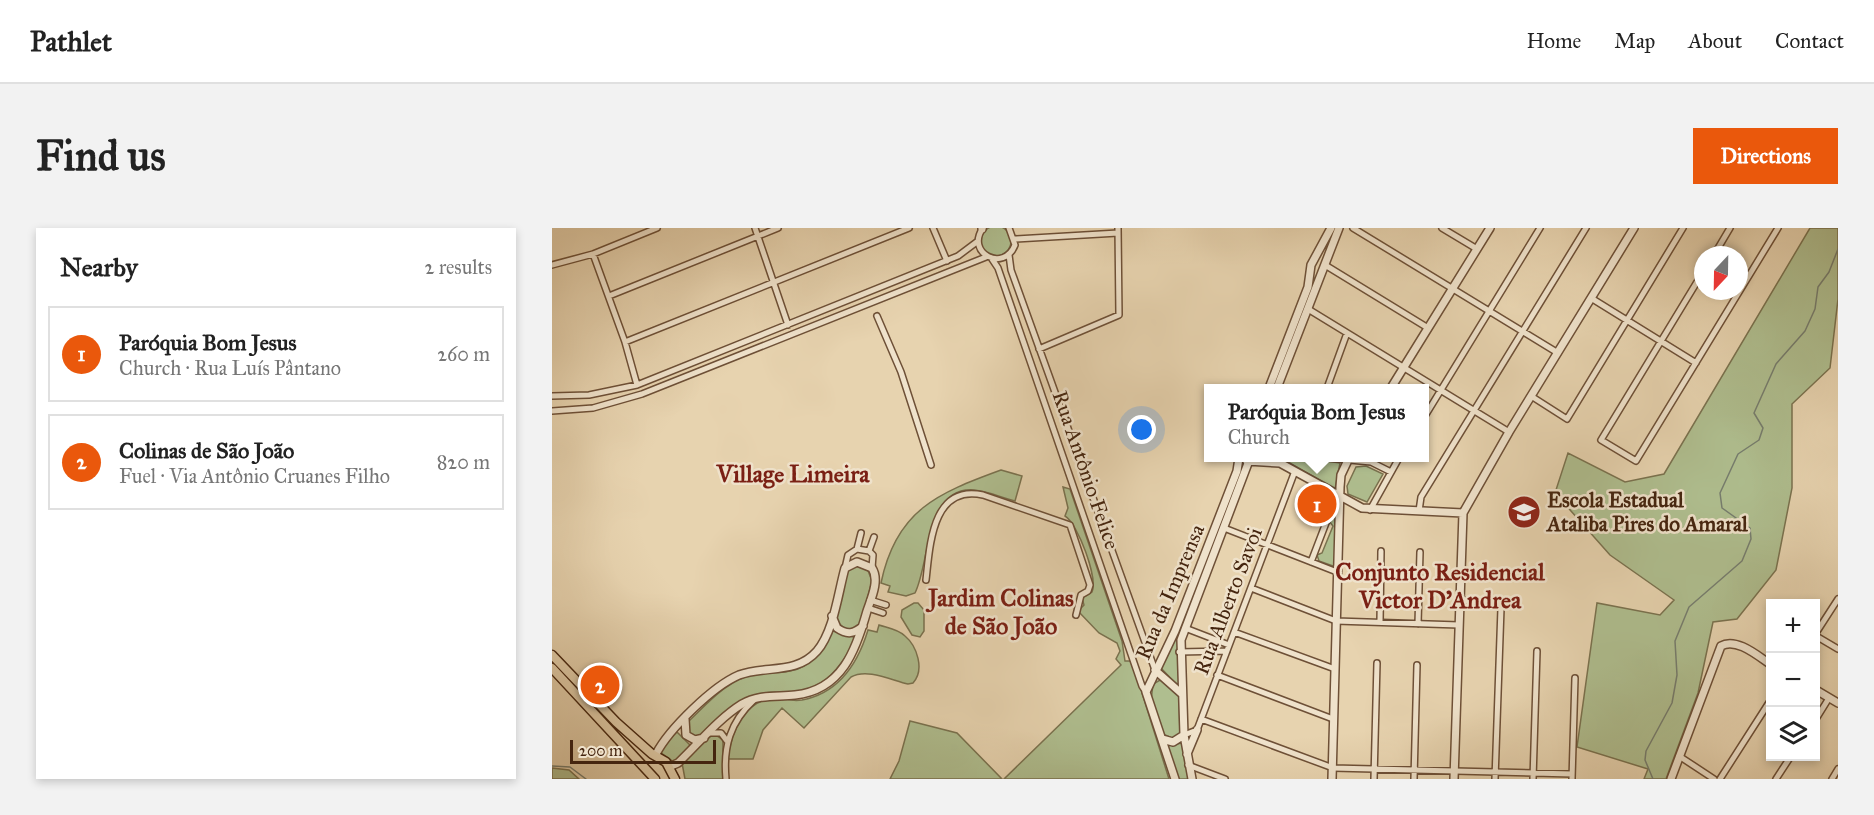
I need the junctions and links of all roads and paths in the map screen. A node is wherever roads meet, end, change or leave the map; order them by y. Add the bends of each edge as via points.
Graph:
1 (655, 228) edge
2 (755, 228) edge
3 (778, 228) edge
4 (909, 228) edge
5 (933, 228) edge
6 (982, 228) edge
7 (1009, 228) edge
8 (1331, 228) edge
9 (1339, 228) edge
10 (1353, 228) edge
11 (1442, 228) edge
12 (1490, 228) edge
13 (1540, 228) edge
14 (1586, 228) edge
15 (1622, 228) edge
16 (1683, 228) edge
17 (1730, 228) edge
18 (1778, 228) edge
19 (1118, 231) edge
20 (1633, 231) edge
21 (758, 236) junction
22 (1015, 239) junction
23 (978, 241) junction
24 (1719, 246) edge
25 (1477, 249) junction
26 (593, 254) junction
27 (1009, 255) junction
28 (989, 258) junction
29 (1314, 259) junction
30 (947, 261) junction
31 (552, 265) edge
32 (1325, 265) junction
33 (772, 281) junction
34 (1694, 287) edge
35 (1452, 289) junction
36 (609, 296) junction
37 (1591, 298) junction
38 (1308, 309) junction
39 (1489, 311) junction
40 (877, 316) dead end
41 (1627, 320) junction
42 (788, 325) junction
43 (1428, 328) junction
44 (1522, 331) junction
45 (1347, 333) junction
46 (1661, 341) junction
47 (625, 342) junction
48 (1039, 349) junction
49 (1557, 353) junction
50 (1696, 363) junction
51 (1404, 369) junction
52 (1271, 384) edge
53 (1279, 384) edge
54 (1328, 384) edge
55 (1394, 384) edge
56 (1429, 384) edge
57 (1429, 384) edge
58 (637, 385) junction
59 (1440, 391) junction
60 (552, 396) edge
61 (1531, 396) junction
62 (1429, 409) edge
63 (552, 411) edge
64 (1473, 411) junction
65 (1509, 432) junction
66 (1239, 462) edge
67 (1249, 462) edge
68 (1272, 462) edge
69 (1346, 462) edge
70 (1371, 462) edge
71 (1397, 462) edge
72 (931, 465) dead end
73 (1295, 471) junction
74 (1391, 472) junction
75 (1340, 496) junction
76 (1370, 510) junction
77 (1419, 511) junction
78 (1463, 513) junction
79 (1329, 515) dead end
80 (1224, 528) junction
81 (861, 533) dead end
82 (874, 537) dead end
83 (1267, 544) junction
84 (857, 549) junction
85 (870, 551) junction
86 (1381, 551) dead end
87 (1420, 552) dead end
88 (1311, 562) junction
89 (845, 568) junction
90 (872, 568) junction
91 (1337, 572) junction
92 (926, 580) dead end
93 (1251, 588) junction
94 (870, 600) junction
95 (1459, 600) junction
96 (1838, 600) edge
97 (886, 605) dead end
98 (868, 608) junction
99 (883, 613) dead end
100 (1076, 615) dead end
101 (832, 616) junction
102 (1336, 621) junction
103 (1380, 622) junction
104 (1418, 624) junction
105 (1459, 625) junction
106 (863, 626) junction
107 (1820, 627) edge
108 (1185, 628) junction
109 (1234, 632) junction
110 (1820, 637) edge
111 (1228, 648) junction
112 (1838, 649) edge
113 (1538, 651) dead end
114 (1179, 652) junction
115 (552, 655) edge
116 (1766, 662) edge
117 (1377, 663) dead end
118 (1417, 665) dead end
119 (552, 668) edge
120 (1335, 669) junction
121 (1155, 670) junction
122 (1218, 675) junction
123 (552, 677) edge
124 (1575, 678) dead end
125 (563, 679) junction
126 (1146, 692) junction
127 (1820, 693) edge
128 (1182, 694) junction
129 (755, 698) junction
130 (1829, 698) junction
131 (1838, 703) edge
132 (1766, 707) edge
133 (1820, 712) edge
134 (685, 719) junction
135 (1201, 719) junction
136 (1333, 719) junction
137 (1197, 730) junction
138 (1184, 735) junction
139 (707, 736) junction
140 (1162, 739) junction
141 (728, 741) junction
142 (654, 754) junction
143 (1187, 754) junction
144 (1679, 756) junction
145 (1788, 761) edge
146 (1188, 765) junction
147 (644, 767) junction
148 (1333, 768) junction
149 (1375, 769) junction
150 (1415, 770) junction
151 (1838, 770) edge
152 (671, 773) edge
153 (1455, 775) edge
154 (1496, 776) edge
155 (1534, 776) edge
156 (1572, 777) edge
157 (655, 779) edge
158 (726, 779) edge
159 (1175, 779) edge
160 (1192, 779) edge
161 (1225, 779) edge
162 (1332, 779) edge
163 (1374, 779) edge
164 (1414, 779) edge
165 (1671, 779) edge
166 (1714, 779) edge
167 (1720, 779) edge
168 (1776, 779) edge
169 (1832, 779) edge

1 - 26 street
2 - 21 street
3 - 21 street
4 - 33 street
5 - 30 street
6 - 23 street
7 - 22 street
8 - 29 street
9 - 32 street
10 - 35 street
11 - 25 street
12 - 25 street
13 - 39 street
14 - 44 street
15 - 20 street
16 - 41 street
17 - 24 street
18 - 50 street
19 - 22 street
19 - 48 street via 1119,315
20 - 37 street
21 - 33 street
21 - 36 street
22 - 27 street
23 - 28 street, Rua Antônio Felice
23 - 30 street
25 - 35 street
26 - 31 street
26 - 36 street
27 - 28 street
27 - 48 street, Rua Antônio Felice
28 - 63 street via 642,394 593,408
28 - 126 street, Rua Antônio Felice via 998,268
29 - 32 street
29 - 52 street via 1308,287
30 - 42 street
32 - 38 street
32 - 43 street
33 - 42 street
33 - 47 street
34 - 46 street
35 - 39 street
35 - 43 street
36 - 47 street
37 - 41 street
37 - 49 street
38 - 45 street
38 - 53 street
39 - 44 street
39 - 59 street
40 - 72 street via 902,372
41 - 46 street
41 - 61 street via 1567,419
42 - 58 street
43 - 51 street
44 - 49 street
44 - 64 street
45 - 51 street
45 - 54 street
46 - 50 street
46 - 50 street via 1602,440 1636,461
47 - 58 street
48 - 121 street, Rua Antônio Felice
49 - 61 street
51 - 55 street
51 - 56 street
57 - 59 street
58 - 60 street via 598,394
59 - 62 street
59 - 64 street
61 - 65 street
64 - 65 street
64 - 77 street via 1421,497
65 - 78 street
66 - 121 street, Rua da Imprensa via 1175,631
67 - 80 street, Rua da Imprensa
68 - 73 street
69 - 75 street
70 - 74 street
71 - 74 street
73 - 75 street
73 - 83 street, Rua Alberto Savoi
74 - 76 street
75 - 76 street
75 - 91 street
76 - 77 street
77 - 78 street
78 - 95 street
79 - 88 street
80 - 83 street
80 - 108 street, Rua da Imprensa
81 - 84 street
82 - 85 street
83 - 88 street
83 - 93 street, Rua Alberto Savoi
84 - 85 street
84 - 89 street via 848,555
85 - 90 street
86 - 103 street
87 - 104 street
88 - 91 street
89 - 90 street via 857,562
89 - 101 street
90 - 94 street via 876,577
91 - 102 street
92 - 100 street via 930,538 947,504 959,495 983,495 1070,525 1090,585 1081,595
93 - 102 street
93 - 109 street, Rua Alberto Savoi
94 - 97 street
94 - 98 street
95 - 105 street
95 - 154 street via 1496,602 1501,608
96 - 107 street
98 - 99 street
98 - 106 street
101 - 106 street via 837,628 846,633
101 - 134 street via 825,638 810,659 786,668 739,675 713,692
102 - 103 street
102 - 120 street
103 - 104 street
104 - 105 street
105 - 153 street
106 - 129 street via 852,657 823,687 796,695
108 - 111 street
108 - 114 street, Rua da Imprensa
109 - 111 street, Rua Alberto Savoi
109 - 120 street
110 - 112 street
111 - 114 street
111 - 122 street, Rua Alberto Savoi
113 - 155 street
114 - 128 street, Rua da Imprensa
115 - 142 main road via 601,707
116 - 144 street via 1734,643 1722,646
117 - 149 street
118 - 150 street
119 - 125 main road
120 - 136 street
121 - 126 street, Rua da Imprensa
121 - 128 street
122 - 135 street, Rua Alberto Savoi
122 - 136 street
123 - 125 street
124 - 156 street
125 - 147 main road
126 - 140 street, Rua da Imprensa
127 - 130 street
128 - 138 street, Rua da Imprensa
129 - 139 street via 735,710
129 - 141 street via 737,717
130 - 131 street
130 - 133 street
132 - 167 street
134 - 139 street via 686,735 694,740
134 - 142 street
135 - 137 street, Rua Alberto Savoi
135 - 148 street
136 - 148 street
137 - 138 street
137 - 143 street
138 - 140 street via 1173,742
138 - 143 street, Rua da Imprensa
139 - 141 street via 721,733
139 - 152 street
140 - 159 street, Rua da Imprensa
141 - 158 street
142 - 147 main road via 646,759
142 - 152 main road
143 - 146 street, Rua da Imprensa
144 - 165 street
144 - 166 street
145 - 168 street
146 - 160 street, Rua da Imprensa
146 - 161 street
147 - 157 main road
148 - 149 street
148 - 162 street
149 - 150 street
149 - 163 street
150 - 153 street
150 - 164 street
151 - 169 street
152 - 157 main road
153 - 154 street
154 - 155 street
155 - 156 street

